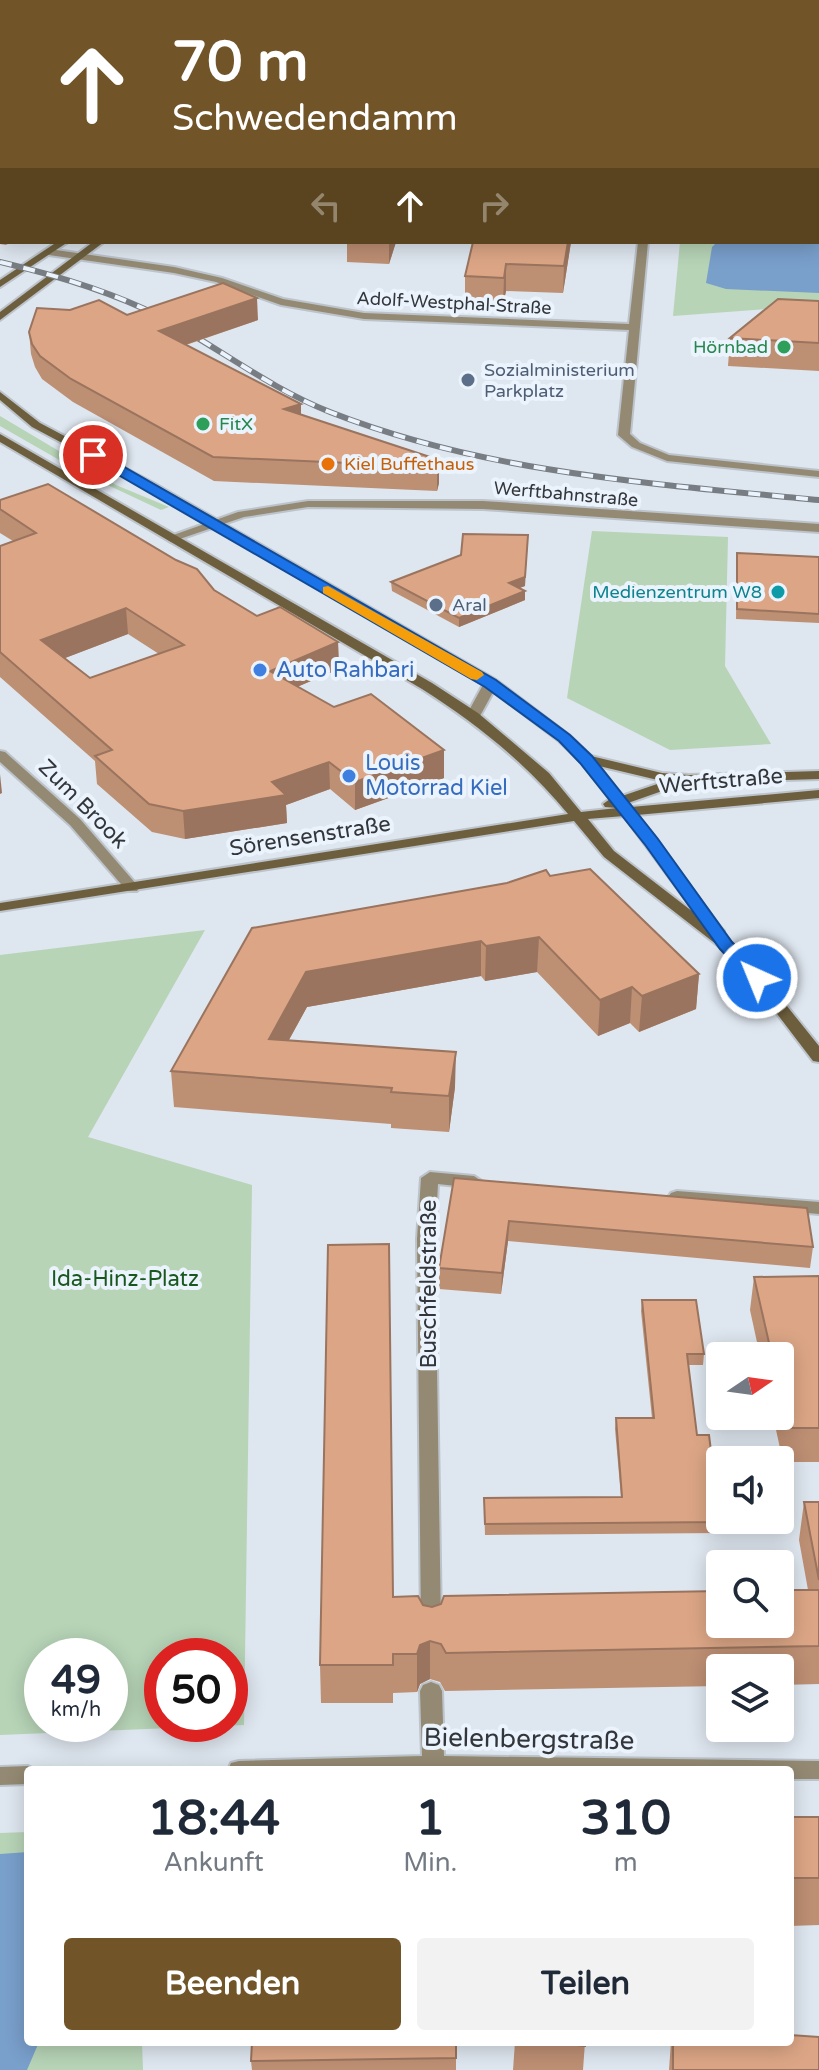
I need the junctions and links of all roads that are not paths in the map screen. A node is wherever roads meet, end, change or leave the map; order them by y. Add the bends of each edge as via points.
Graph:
1 (60, 244) edge
2 (96, 244) edge
3 (643, 244) edge
4 (49, 252) junction
5 (80, 256) junction
6 (0, 284) edge
7 (0, 317) edge
8 (634, 327) junction
9 (0, 395) edge
10 (0, 437) edge
11 (819, 474) edge
12 (213, 522) junction
13 (819, 528) edge
14 (171, 538) junction
15 (491, 683) junction
16 (473, 716) junction
17 (0, 755) edge
18 (586, 759) junction
19 (819, 775) edge
20 (689, 779) junction
21 (819, 794) edge
22 (623, 806) junction
23 (579, 816) junction
24 (132, 888) junction
25 (0, 907) edge
26 (726, 945) junction
27 (819, 1057) edge
28 (492, 1183) edge
29 (663, 1196) edge
30 (819, 1208) edge
31 (431, 1635) edge
32 (431, 1691) dead end
33 (433, 1765) junction
34 (394, 1766) edge
35 (510, 1766) edge
36 (794, 1770) edge
37 (819, 1770) edge
38 (24, 1775) edge
39 (0, 1776) edge

1 - 4 main road
2 - 5 main road
3 - 8 street
4 - 5 street, Adolf-Westphal-Straße
4 - 6 main road
5 - 7 main road
5 - 8 street, Adolf-Westphal-Straße via 174,270 281,302 364,316
8 - 11 street via 624,435 636,445 667,458
9 - 12 main road via 36,425
10 - 14 main road
12 - 13 street, Werftbahnstraße via 308,504 451,504
12 - 14 street, Werftbahnstraße
12 - 15 main road
14 - 16 main road
15 - 16 street
15 - 18 main road
16 - 23 main road via 544,776
17 - 24 street, Zum Brook via 75,822
18 - 20 main road, Werftstraße
18 - 22 main road
19 - 20 main road, Werftstraße
20 - 22 main road, Werftstraße
21 - 22 main road, Werftstraße
22 - 23 main road, Sörensenstraße
22 - 26 main road
23 - 24 main road, Sörensenstraße
23 - 26 main road via 609,854
24 - 25 main road, Sörensenstraße
26 - 27 main road
28 - 31 street, Buschfeldstraße via 430,1178 426,1239
29 - 30 street
32 - 33 street
33 - 34 street, Bielenbergstraße
33 - 35 street, Bielenbergstraße
36 - 37 street, Bielenbergstraße
38 - 39 street

